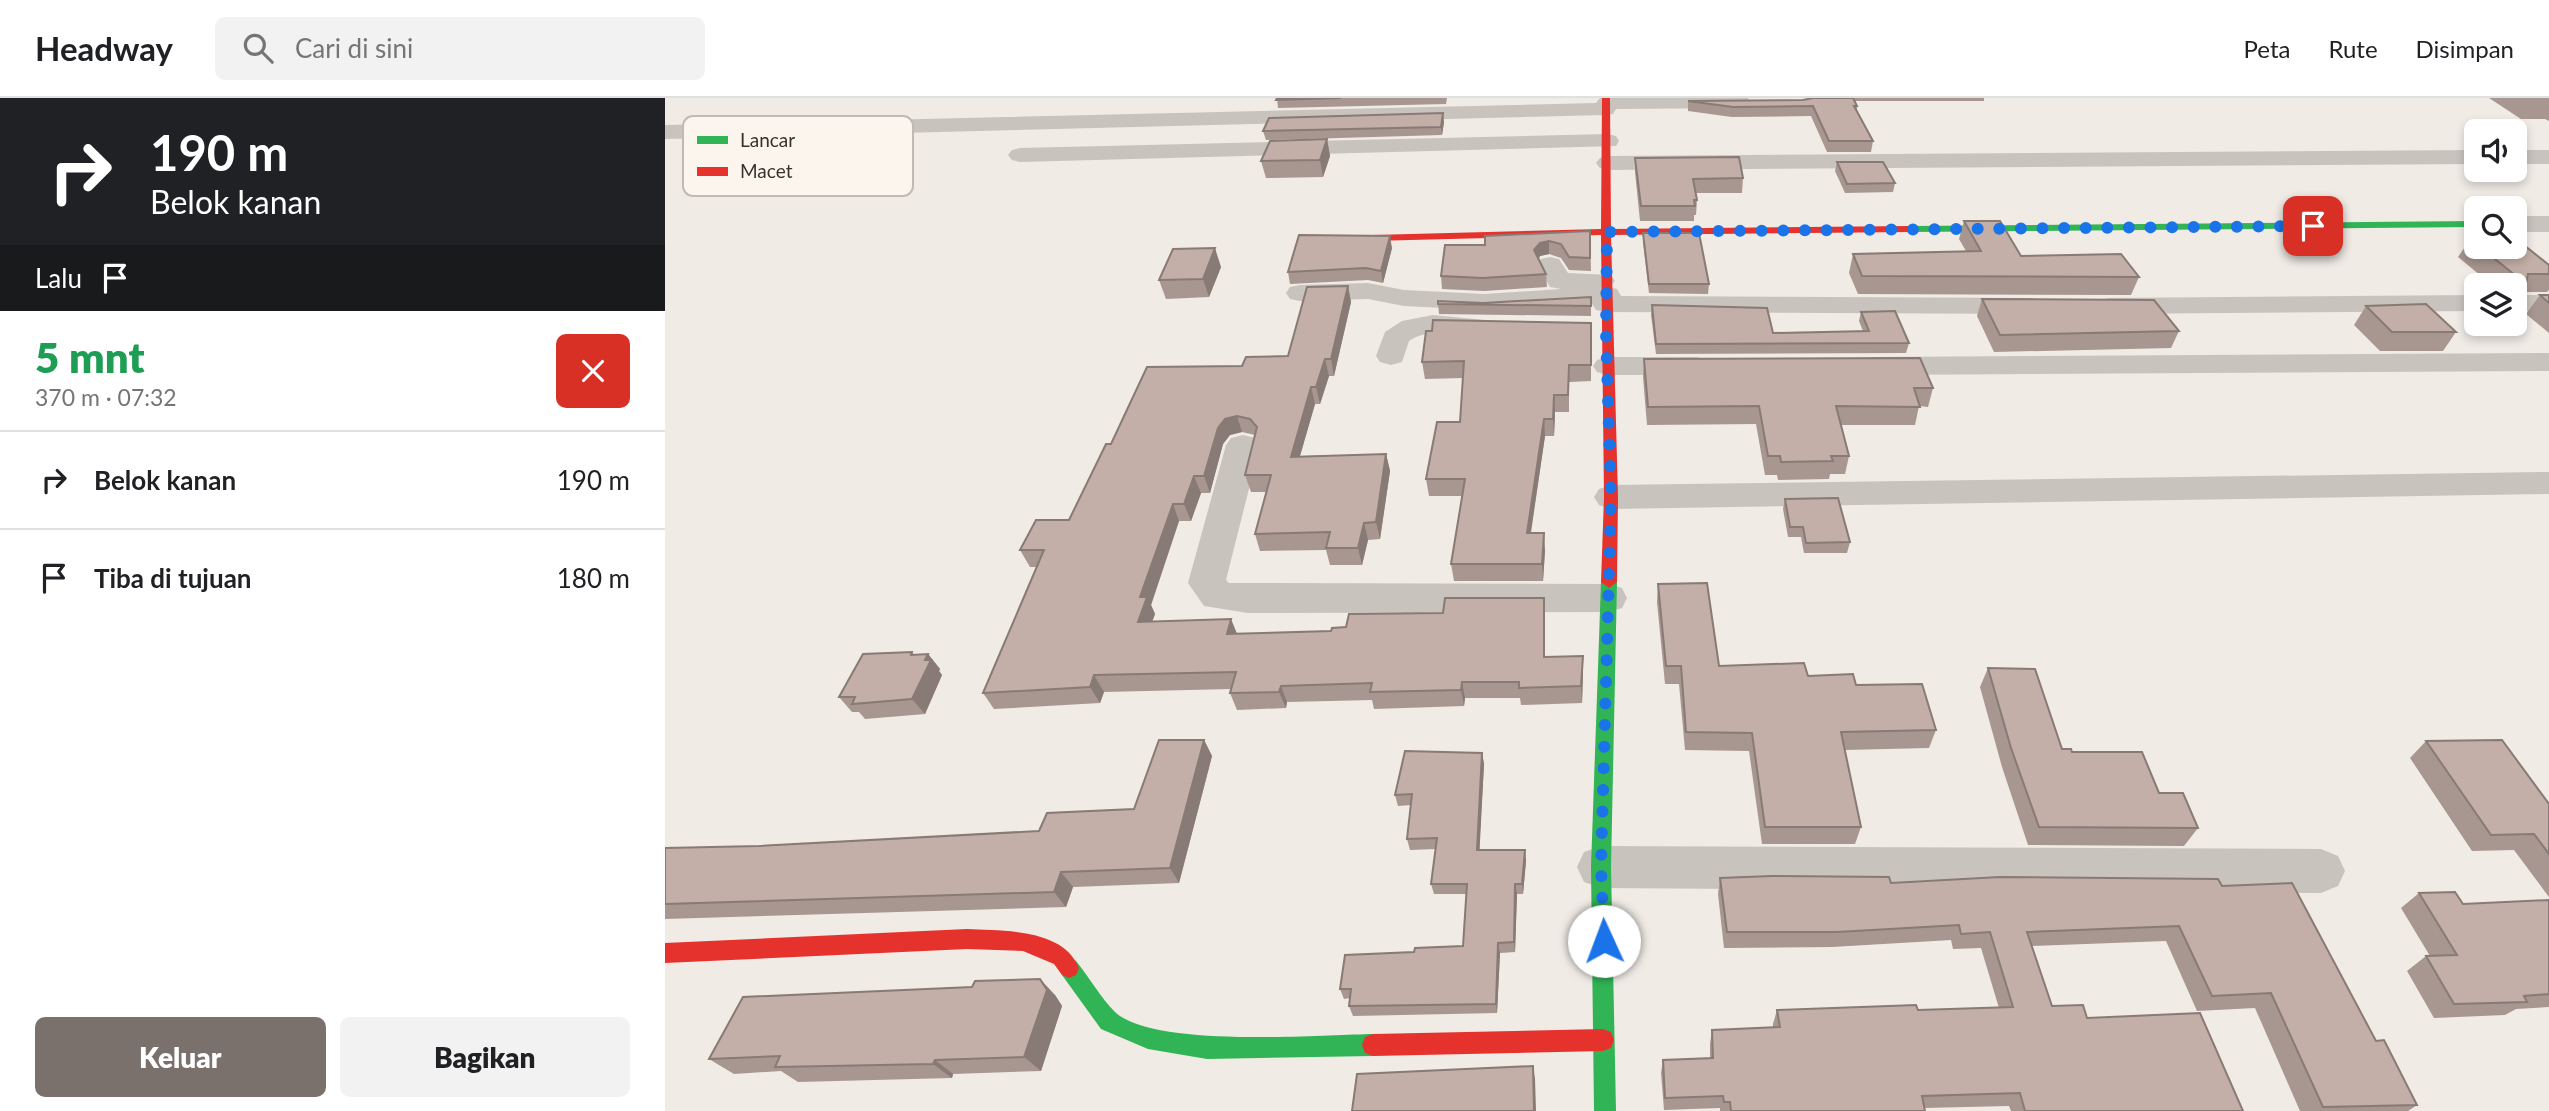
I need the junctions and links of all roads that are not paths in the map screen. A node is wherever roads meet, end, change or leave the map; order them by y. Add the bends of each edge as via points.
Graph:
1 (1759, 102) edge
2 (1606, 103) edge
3 (913, 124) edge
4 (683, 131) edge
5 (665, 132) edge
6 (1608, 152) junction
7 (1020, 155) dead end
8 (2464, 157) edge
9 (2527, 157) edge
10 (2549, 157) edge
11 (2464, 224) edge
12 (2527, 224) edge
13 (2549, 224) edge
14 (1607, 232) junction
15 (1373, 238) edge
16 (1300, 293) dead end
17 (1607, 302) junction
18 (2464, 303) edge
19 (2527, 303) edge
20 (2549, 303) edge
21 (1517, 327) edge
22 (1574, 327) edge
23 (1391, 356) dead end
24 (2549, 362) edge
25 (1608, 366) junction
26 (1720, 366) edge
27 (1844, 366) edge
28 (1243, 445) dead end
29 (2549, 483) edge
30 (1611, 497) junction
31 (1608, 598) junction
32 (1601, 867) junction
33 (2321, 871) dead end
34 (665, 953) edge
35 (1603, 1040) junction
36 (1605, 1111) edge

1 - 2 street
2 - 3 street
2 - 6 street
4 - 5 street
6 - 7 street
6 - 8 street
6 - 14 street
9 - 10 street
11 - 14 street
12 - 13 street
14 - 15 street
14 - 17 street
16 - 17 street via 1381,293 1484,302 1564,281
17 - 18 street
17 - 22 street
17 - 25 street
19 - 20 street
21 - 23 street via 1411,328 1395,338
24 - 27 street
25 - 26 street
25 - 30 street
28 - 31 street via 1207,583 1218,596
29 - 30 street
30 - 31 street
31 - 32 street
32 - 33 street
32 - 35 street
34 - 35 street via 967,939 1024,941 1061,957 1109,1021 1148,1038 1207,1048
35 - 36 street

